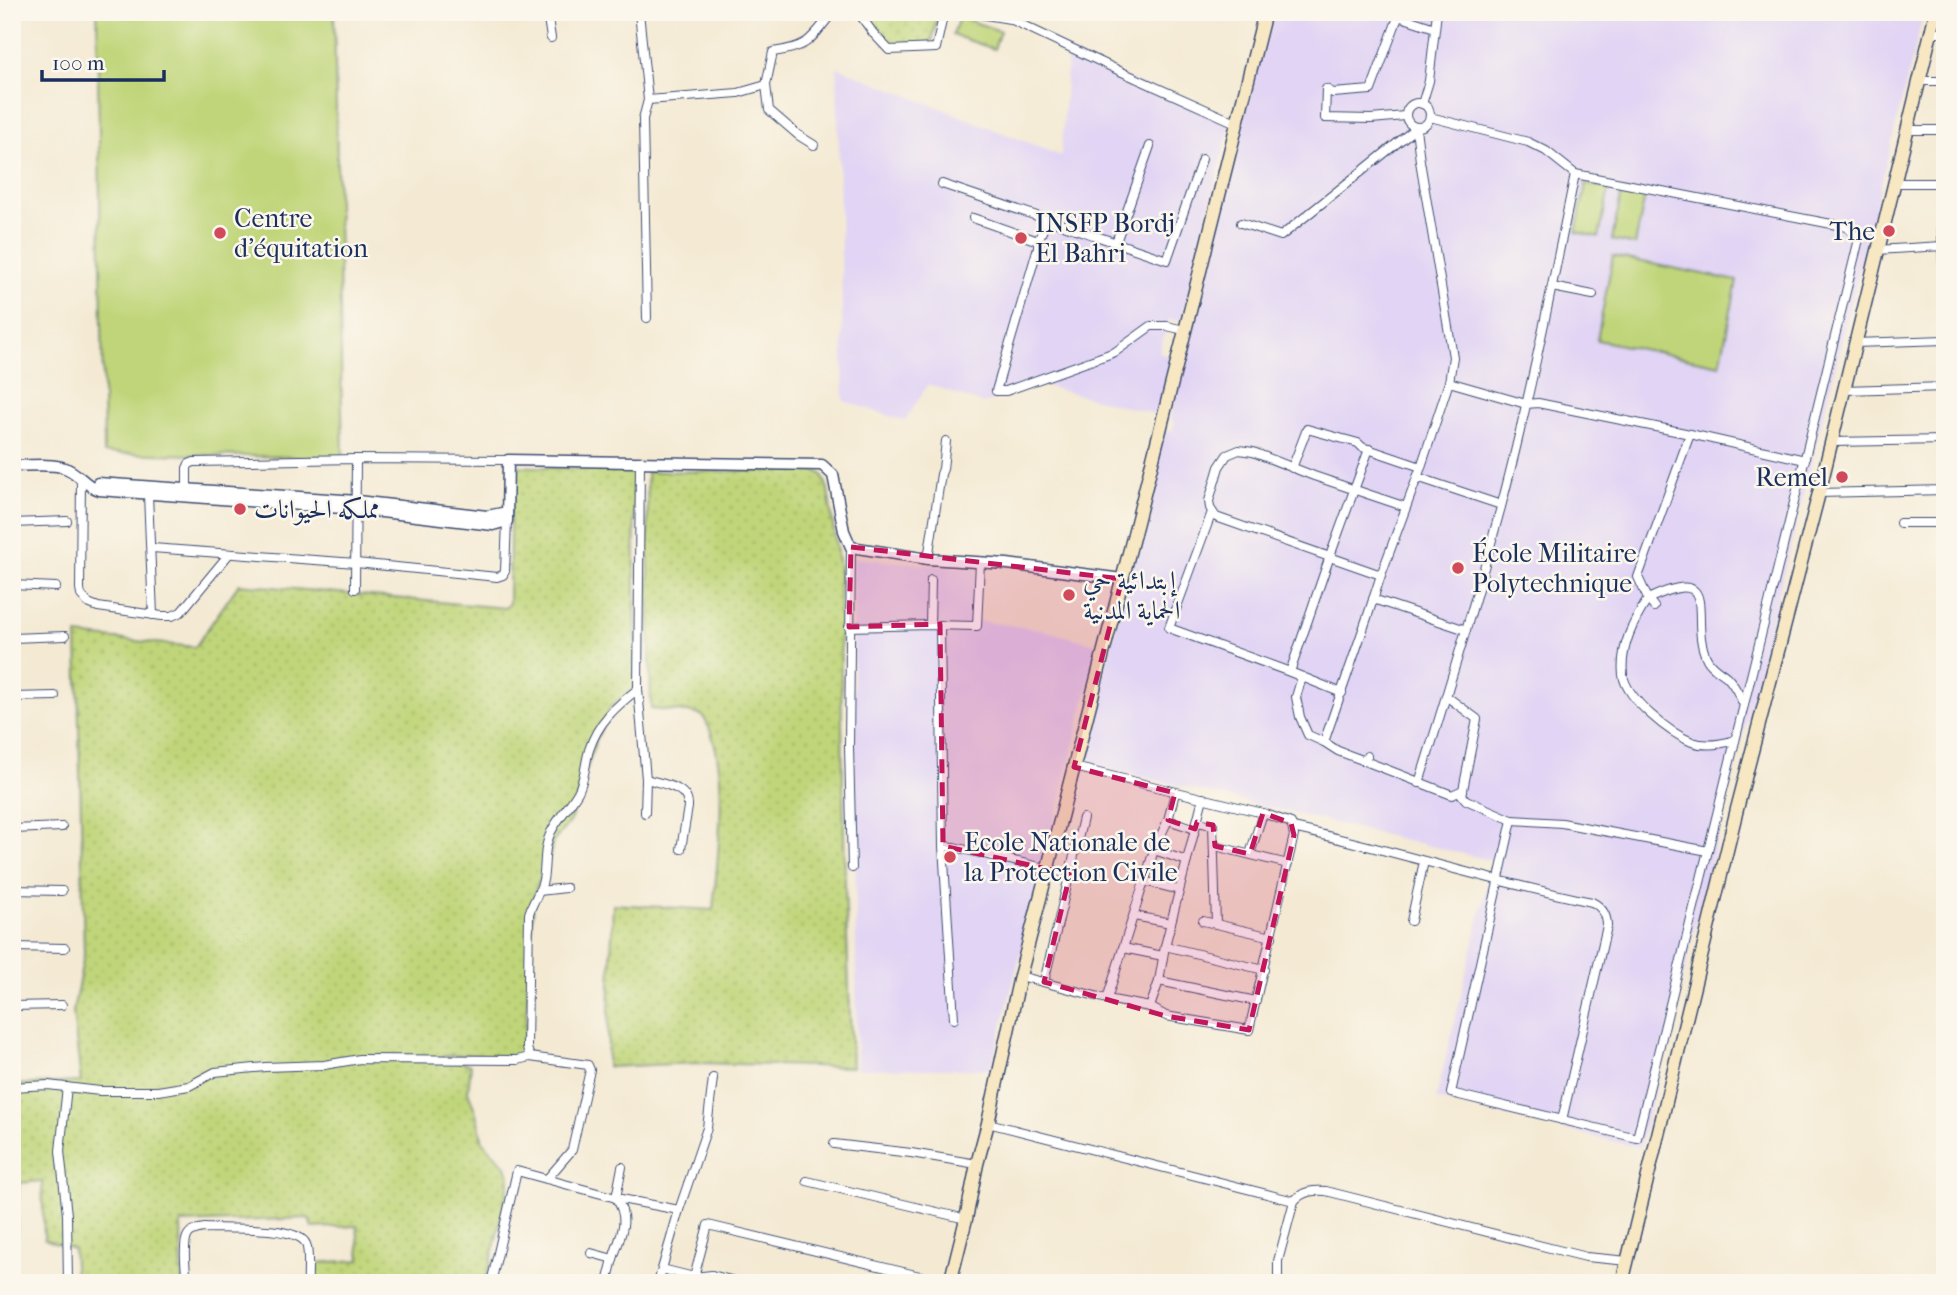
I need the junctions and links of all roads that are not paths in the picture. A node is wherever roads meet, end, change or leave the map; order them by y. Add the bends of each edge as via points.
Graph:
1 (547, 12) edge
2 (639, 12) edge
3 (833, 12) edge
4 (858, 12) edge
5 (944, 12) edge
6 (968, 12) edge
7 (1265, 12) edge
8 (1437, 12) edge
9 (1936, 12) edge
10 (1399, 14) edge
11 (1435, 28) junction
12 (1931, 33) junction
13 (1945, 33) edge
14 (551, 38) dead end
15 (1945, 80) edge
16 (1920, 81) junction
17 (766, 85) junction
18 (648, 100) junction
19 (1422, 104) junction
20 (1405, 116) junction
21 (1430, 117) junction
22 (1236, 123) junction
23 (1416, 128) junction
24 (1908, 130) junction
25 (1945, 130) edge
26 (814, 145) dead end
27 (1150, 146) dead end
28 (1202, 159) dead end
29 (1575, 174) junction
30 (1943, 183) edge
31 (942, 184) dead end
32 (1894, 184) junction
33 (973, 218) dead end
34 (1047, 220) junction
35 (1241, 223) dead end
36 (1038, 241) junction
37 (1116, 242) junction
38 (1942, 246) junction
39 (1877, 250) junction
40 (1552, 287) junction
41 (1593, 295) dead end
42 (647, 318) dead end
43 (1945, 321) edge
44 (1184, 330) junction
45 (1945, 340) edge
46 (1855, 343) junction
47 (1449, 382) junction
48 (1945, 387) edge
49 (1844, 390) junction
50 (1526, 404) junction
51 (1690, 434) junction
52 (1945, 440) edge
53 (946, 441) dead end
54 (1831, 442) junction
55 (1369, 449) junction
56 (356, 459) junction
57 (508, 460) junction
58 (1804, 460) junction
59 (640, 461) junction
60 (12, 466) edge
61 (1421, 467) junction
62 (1292, 468) junction
63 (1418, 477) junction
64 (81, 479) junction
65 (1354, 490) junction
66 (1945, 490) edge
67 (187, 492) junction
68 (1819, 493) junction
69 (148, 494) junction
70 (357, 505) junction
71 (1501, 505) junction
72 (1406, 507) junction
73 (1212, 512) junction
74 (507, 517) junction
75 (67, 521) dead end
76 (12, 523) edge
77 (1900, 523) dead end
78 (1945, 523) edge
79 (851, 547) junction
80 (152, 548) junction
81 (229, 554) junction
82 (1330, 556) junction
83 (929, 559) junction
84 (979, 562) junction
85 (356, 564) junction
86 (1381, 575) junction
87 (1122, 579) junction
88 (931, 580) dead end
89 (12, 585) edge
90 (56, 587) dead end
91 (355, 589) dead end
92 (1373, 599) junction
93 (1648, 599) junction
94 (1654, 607) dead end
95 (153, 615) junction
96 (935, 625) junction
97 (849, 627) junction
98 (1466, 630) junction
99 (65, 636) dead end
100 (12, 638) edge
101 (1290, 672) junction
102 (1302, 677) junction
103 (638, 689) junction
104 (1342, 693) junction
105 (12, 696) edge
106 (54, 696) dead end
107 (1446, 696) junction
108 (1744, 705) junction
109 (1735, 740) junction
110 (1324, 743) junction
111 (1074, 766) junction
112 (646, 779) junction
113 (1419, 782) junction
114 (1463, 790) junction
115 (1175, 793) junction
116 (1203, 798) junction
117 (645, 813) dead end
118 (1263, 813) junction
119 (1083, 818) dead end
120 (1168, 820) junction
121 (1512, 820) junction
122 (1196, 825) junction
123 (62, 827) dead end
124 (1293, 828) junction
125 (12, 829) edge
126 (943, 846) junction
127 (1215, 846) junction
128 (681, 849) dead end
129 (1154, 850) junction
130 (1708, 851) junction
131 (1250, 854) junction
132 (1424, 860) junction
133 (1187, 861) junction
134 (1288, 864) junction
135 (852, 868) dead end
136 (1047, 869) junction
137 (1070, 874) junction
138 (1144, 881) junction
139 (1499, 881) junction
140 (566, 888) dead end
141 (12, 890) edge
142 (1179, 890) junction
143 (62, 891) dead end
144 (539, 891) junction
145 (1134, 916) junction
146 (1411, 920) dead end
147 (1203, 921) dead end
148 (1171, 923) junction
149 (1216, 924) junction
150 (1272, 937) junction
151 (1165, 946) junction
152 (12, 947) edge
153 (65, 948) dead end
154 (1123, 948) junction
155 (1163, 956) junction
156 (1264, 970) junction
157 (1020, 976) junction
158 (1159, 981) junction
159 (1044, 982) junction
160 (1107, 999) junction
161 (1256, 1001) junction
162 (62, 1005) dead end
163 (12, 1006) edge
164 (1150, 1007) junction
165 (954, 1019) dead end
166 (530, 1057) junction
167 (713, 1078) dead end
168 (12, 1087) edge
169 (67, 1087) junction
170 (1562, 1120) junction
171 (988, 1123) junction
172 (834, 1144) dead end
173 (977, 1164) junction
174 (622, 1167) dead end
175 (547, 1179) junction
176 (807, 1181) dead end
177 (615, 1198) junction
178 (1294, 1201) junction
179 (679, 1210) junction
180 (966, 1220) junction
181 (591, 1253) dead end
182 (613, 1259) junction
183 (1628, 1261) junction
184 (662, 1269) junction
185 (694, 1277) junction
186 (711, 1279) edge
187 (68, 1283) edge
188 (187, 1283) edge
189 (308, 1283) edge
190 (491, 1283) edge
191 (607, 1283) edge
192 (657, 1283) edge
193 (742, 1283) edge
194 (949, 1283) edge
195 (1278, 1283) edge
196 (1622, 1283) edge

1 - 14 street
2 - 18 street
3 - 17 street via 810,41 773,52
4 - 5 street via 889,50 904,51 936,48
6 - 22 street via 1010,19
7 - 22 main road
8 - 11 street
9 - 12 main road
10 - 11 street
10 - 20 street via 1371,90 1333,93 1326,89 1325,118
11 - 19 street
12 - 13 street
12 - 16 main road
15 - 16 street
16 - 24 main road
17 - 18 street via 738,93
17 - 26 street via 769,110
18 - 42 street via 643,120
19 - 20 street via 1410,105
19 - 21 street
20 - 23 street
21 - 23 street
21 - 29 street via 1528,142
22 - 44 main road
23 - 35 street via 1281,236
23 - 47 street via 1453,357
24 - 25 street
24 - 32 main road
27 - 37 street
28 - 37 street via 1167,260
29 - 40 street
29 - 58 street via 1847,228 1859,239
30 - 32 street
30 - 38 street
31 - 34 street
32 - 39 main road
33 - 36 street
34 - 36 street
34 - 37 street
36 - 44 street via 995,388 998,392 1115,352 1151,326
38 - 39 street
38 - 43 street
39 - 46 main road
40 - 41 street
40 - 50 street
44 - 87 main road
45 - 46 street
46 - 49 main road
47 - 50 street
47 - 61 street
48 - 49 street
49 - 54 main road
50 - 51 street
50 - 71 street
51 - 58 street
51 - 93 street via 1638,577
52 - 54 street
53 - 83 street
54 - 68 main road
55 - 61 street
55 - 62 street via 1308,428
55 - 65 street
56 - 57 street
56 - 67 street via 191,463
56 - 70 street
57 - 59 street
57 - 74 street
58 - 108 street
59 - 79 street via 822,465 833,475
59 - 103 street
60 - 64 street via 60,467
61 - 63 street
62 - 65 street
62 - 73 street via 1246,450 1227,455 1209,497
63 - 71 street
63 - 72 street
64 - 67 street
64 - 69 street via 99,490
64 - 95 street via 80,589 84,599 92,606
65 - 72 street
65 - 82 street
66 - 68 street
67 - 69 street
67 - 70 street
68 - 183 main road
69 - 80 street
70 - 74 street
70 - 85 street
71 - 98 street
72 - 86 street
73 - 82 street via 1222,520
73 - 101 street via 1170,628
74 - 85 street via 505,570 500,577
75 - 76 street
77 - 78 street
79 - 83 street
79 - 97 street
80 - 81 street
80 - 95 street
81 - 85 street
81 - 95 street via 181,611 172,616
82 - 86 street
82 - 101 street
83 - 84 street
84 - 87 street
84 - 96 street via 977,626
85 - 91 street
86 - 92 street
87 - 111 main road
88 - 96 street
89 - 90 street
92 - 98 street
92 - 104 street
93 - 94 street
93 - 108 street via 1682,586 1692,589 1698,597 1702,646 1708,660 1734,686
93 - 109 street via 1628,636 1623,677 1631,692 1648,712 1694,743 1719,745
96 - 97 street
96 - 126 street
97 - 135 street
98 - 107 street
99 - 100 street
101 - 102 street
102 - 104 street
102 - 110 street via 1296,696 1300,717 1308,735
103 - 112 street
103 - 144 street via 601,723 578,791 545,848
104 - 110 street
105 - 106 street
107 - 113 street
107 - 114 street via 1476,719
108 - 109 street
109 - 130 street
110 - 113 street
111 - 115 street
111 - 136 main road
112 - 117 street
112 - 128 street via 682,791 689,802
113 - 114 street via 1452,795
114 - 121 street via 1466,800
115 - 116 street
115 - 120 street
116 - 118 street
116 - 122 street
118 - 124 street via 1291,822
118 - 131 street
119 - 137 street
120 - 122 street
120 - 129 street
121 - 130 street via 1562,823
121 - 139 street
122 - 127 street via 1213,825
122 - 133 street
123 - 125 street
124 - 132 street
124 - 134 street
126 - 136 street
126 - 165 street
127 - 131 street
127 - 149 street
129 - 133 street
129 - 138 street
130 - 170 street via 1637,1138
131 - 134 street
132 - 139 street
132 - 146 street
133 - 142 street
134 - 150 street
136 - 137 street
136 - 157 main road
137 - 159 street
138 - 142 street
138 - 145 street
139 - 170 street via 1592,902 1606,917
139 - 170 street via 1451,1093
140 - 144 street
141 - 143 street
142 - 148 street
144 - 166 street via 529,915
145 - 148 street
145 - 154 street
147 - 149 street
148 - 151 street
149 - 150 street
150 - 156 street
151 - 155 street
151 - 156 street
152 - 153 street
154 - 155 street
154 - 160 street
155 - 158 street
156 - 161 street
157 - 159 street
157 - 171 main road
158 - 161 street
158 - 164 street
159 - 160 street
160 - 164 street
161 - 164 street via 1249,1030 1166,1016
162 - 163 street
166 - 169 street via 360,1059 265,1067 215,1072 189,1086 158,1091
166 - 175 street via 588,1065 590,1070 572,1150
167 - 179 street via 707,1128
168 - 169 street
169 - 187 street via 60,1150
171 - 173 main road
171 - 178 street
172 - 173 street
173 - 180 main road
174 - 177 street
175 - 177 street
175 - 190 street via 517,1171
176 - 180 street
177 - 179 street
177 - 182 street via 625,1219
178 - 183 street via 1302,1193 1326,1191 1586,1257
178 - 195 street via 1276,1267
179 - 184 street
180 - 194 main road
181 - 182 street
182 - 191 street
183 - 196 main road
184 - 185 street
184 - 192 street
185 - 186 street
185 - 194 street via 708,1226
186 - 193 street
188 - 189 street via 188,1234 204,1228 300,1236 307,1252

